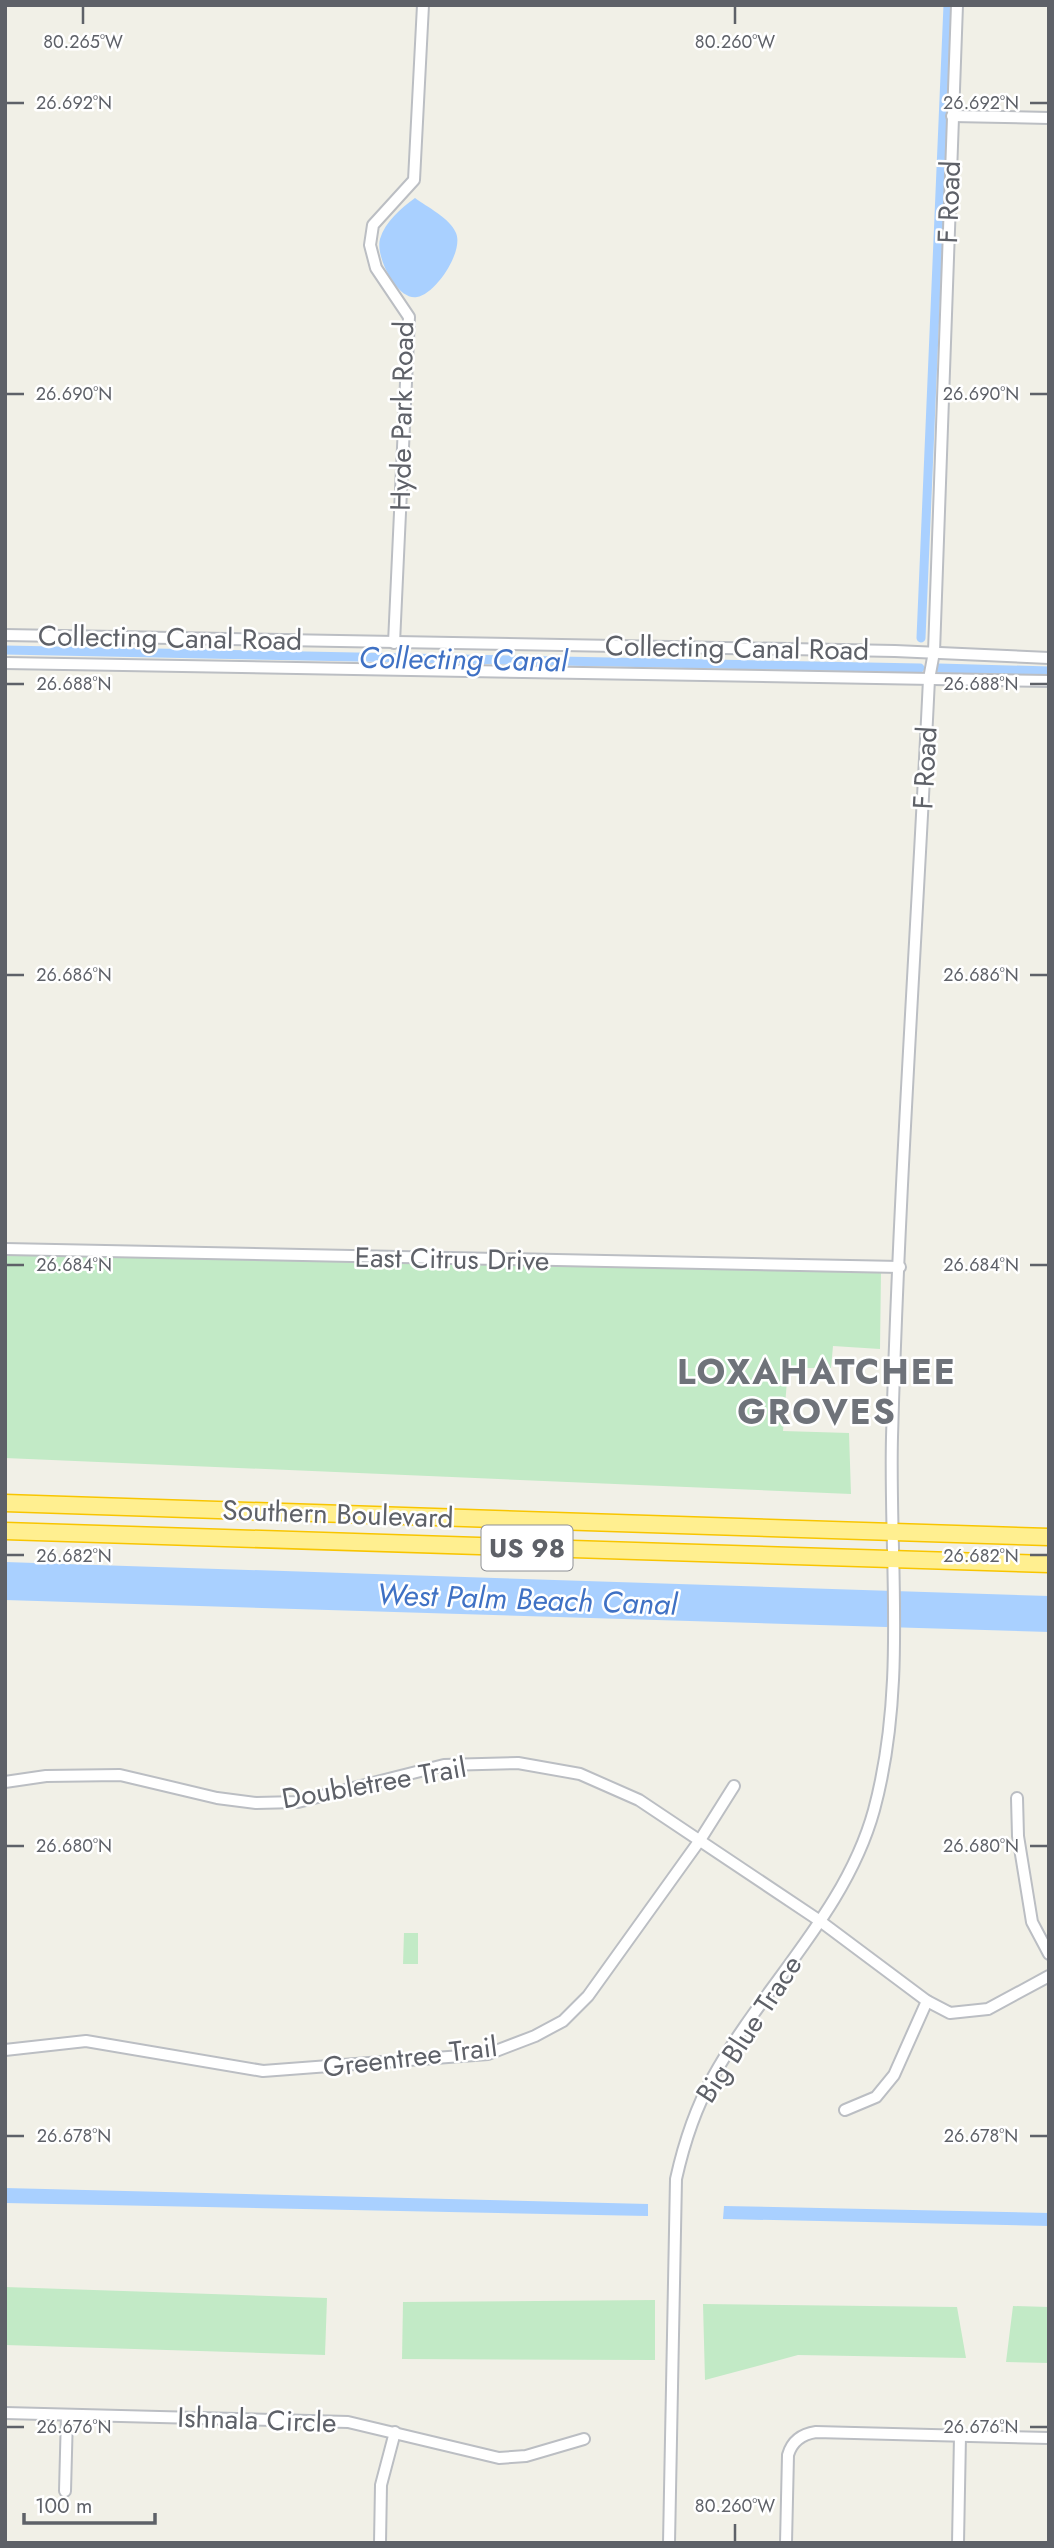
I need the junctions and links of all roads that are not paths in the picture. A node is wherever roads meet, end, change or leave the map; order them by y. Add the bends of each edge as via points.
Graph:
1 (423, 5) edge
2 (957, 5) edge
3 (952, 116) junction
4 (1049, 118) edge
5 (5, 635) edge
6 (394, 643) junction
7 (934, 652) junction
8 (1049, 658) edge
9 (5, 663) edge
10 (929, 679) junction
11 (1049, 681) edge
12 (5, 1249) edge
13 (900, 1268) junction
14 (5, 1503) edge
15 (5, 1531) edge
16 (892, 1532) junction
17 (1049, 1537) edge
18 (895, 1560) junction
19 (1049, 1564) edge
20 (5, 1782) edge
21 (734, 1786) dead end
22 (1017, 1798) dead end
23 (700, 1840) junction
24 (820, 1921) junction
25 (1049, 1954) edge
26 (1049, 1976) edge
27 (928, 2001) junction
28 (5, 2050) edge
29 (845, 2110) dead end
30 (5, 2413) edge
31 (67, 2415) junction
32 (395, 2432) junction
33 (960, 2436) junction
34 (1049, 2438) edge
35 (584, 2439) dead end
36 (65, 2491) dead end
37 (380, 2543) edge
38 (669, 2543) edge
39 (786, 2543) edge
40 (958, 2543) edge

1 - 6 street, Hyde Park Road via 414,180 373,225 370,245 376,268 409,317
2 - 3 street, F Road
3 - 4 street
3 - 7 street, F Road
5 - 6 street, Collecting Canal Road
6 - 7 street, Collecting Canal Road
7 - 8 street, Collecting Canal Road
7 - 10 street, F Road
9 - 10 street
10 - 11 street
10 - 13 street, F Road
12 - 13 street, East Citrus Drive
13 - 16 street, F Road
14 - 16 highway, Southern Boulevard / US 98
15 - 18 highway, Southern Boulevard / US 98
16 - 17 highway, Southern Boulevard / US 98
16 - 18 street, Big Blue Trace
18 - 19 highway, Southern Boulevard / US 98
18 - 24 street, Big Blue Trace via 895,1650 874,1810 848,1879
20 - 23 street, Doubletree Trail via 120,1775 217,1798 298,1802 444,1765 518,1763 580,1774 639,1800
21 - 23 street, Greentree Trail
22 - 25 street via 1018,1836 1032,1922
23 - 24 street, Doubletree Trail
23 - 28 street, Greentree Trail via 588,1996 562,2021 488,2054 263,2071 86,2042
24 - 27 street, Doubletree Trail
24 - 38 street, Big Blue Trace via 714,2075 683,2148 676,2179
26 - 27 street, Doubletree Trail via 988,2009 950,2013
27 - 29 street via 894,2075 876,2097
30 - 31 street, Ishnala Circle
31 - 32 street, Ishnala Circle via 330,2421
31 - 36 street
32 - 35 street, Ishnala Circle via 499,2458 526,2456
32 - 37 street via 381,2486
33 - 34 street
33 - 39 street via 804,2435 793,2443 788,2455
33 - 40 street

